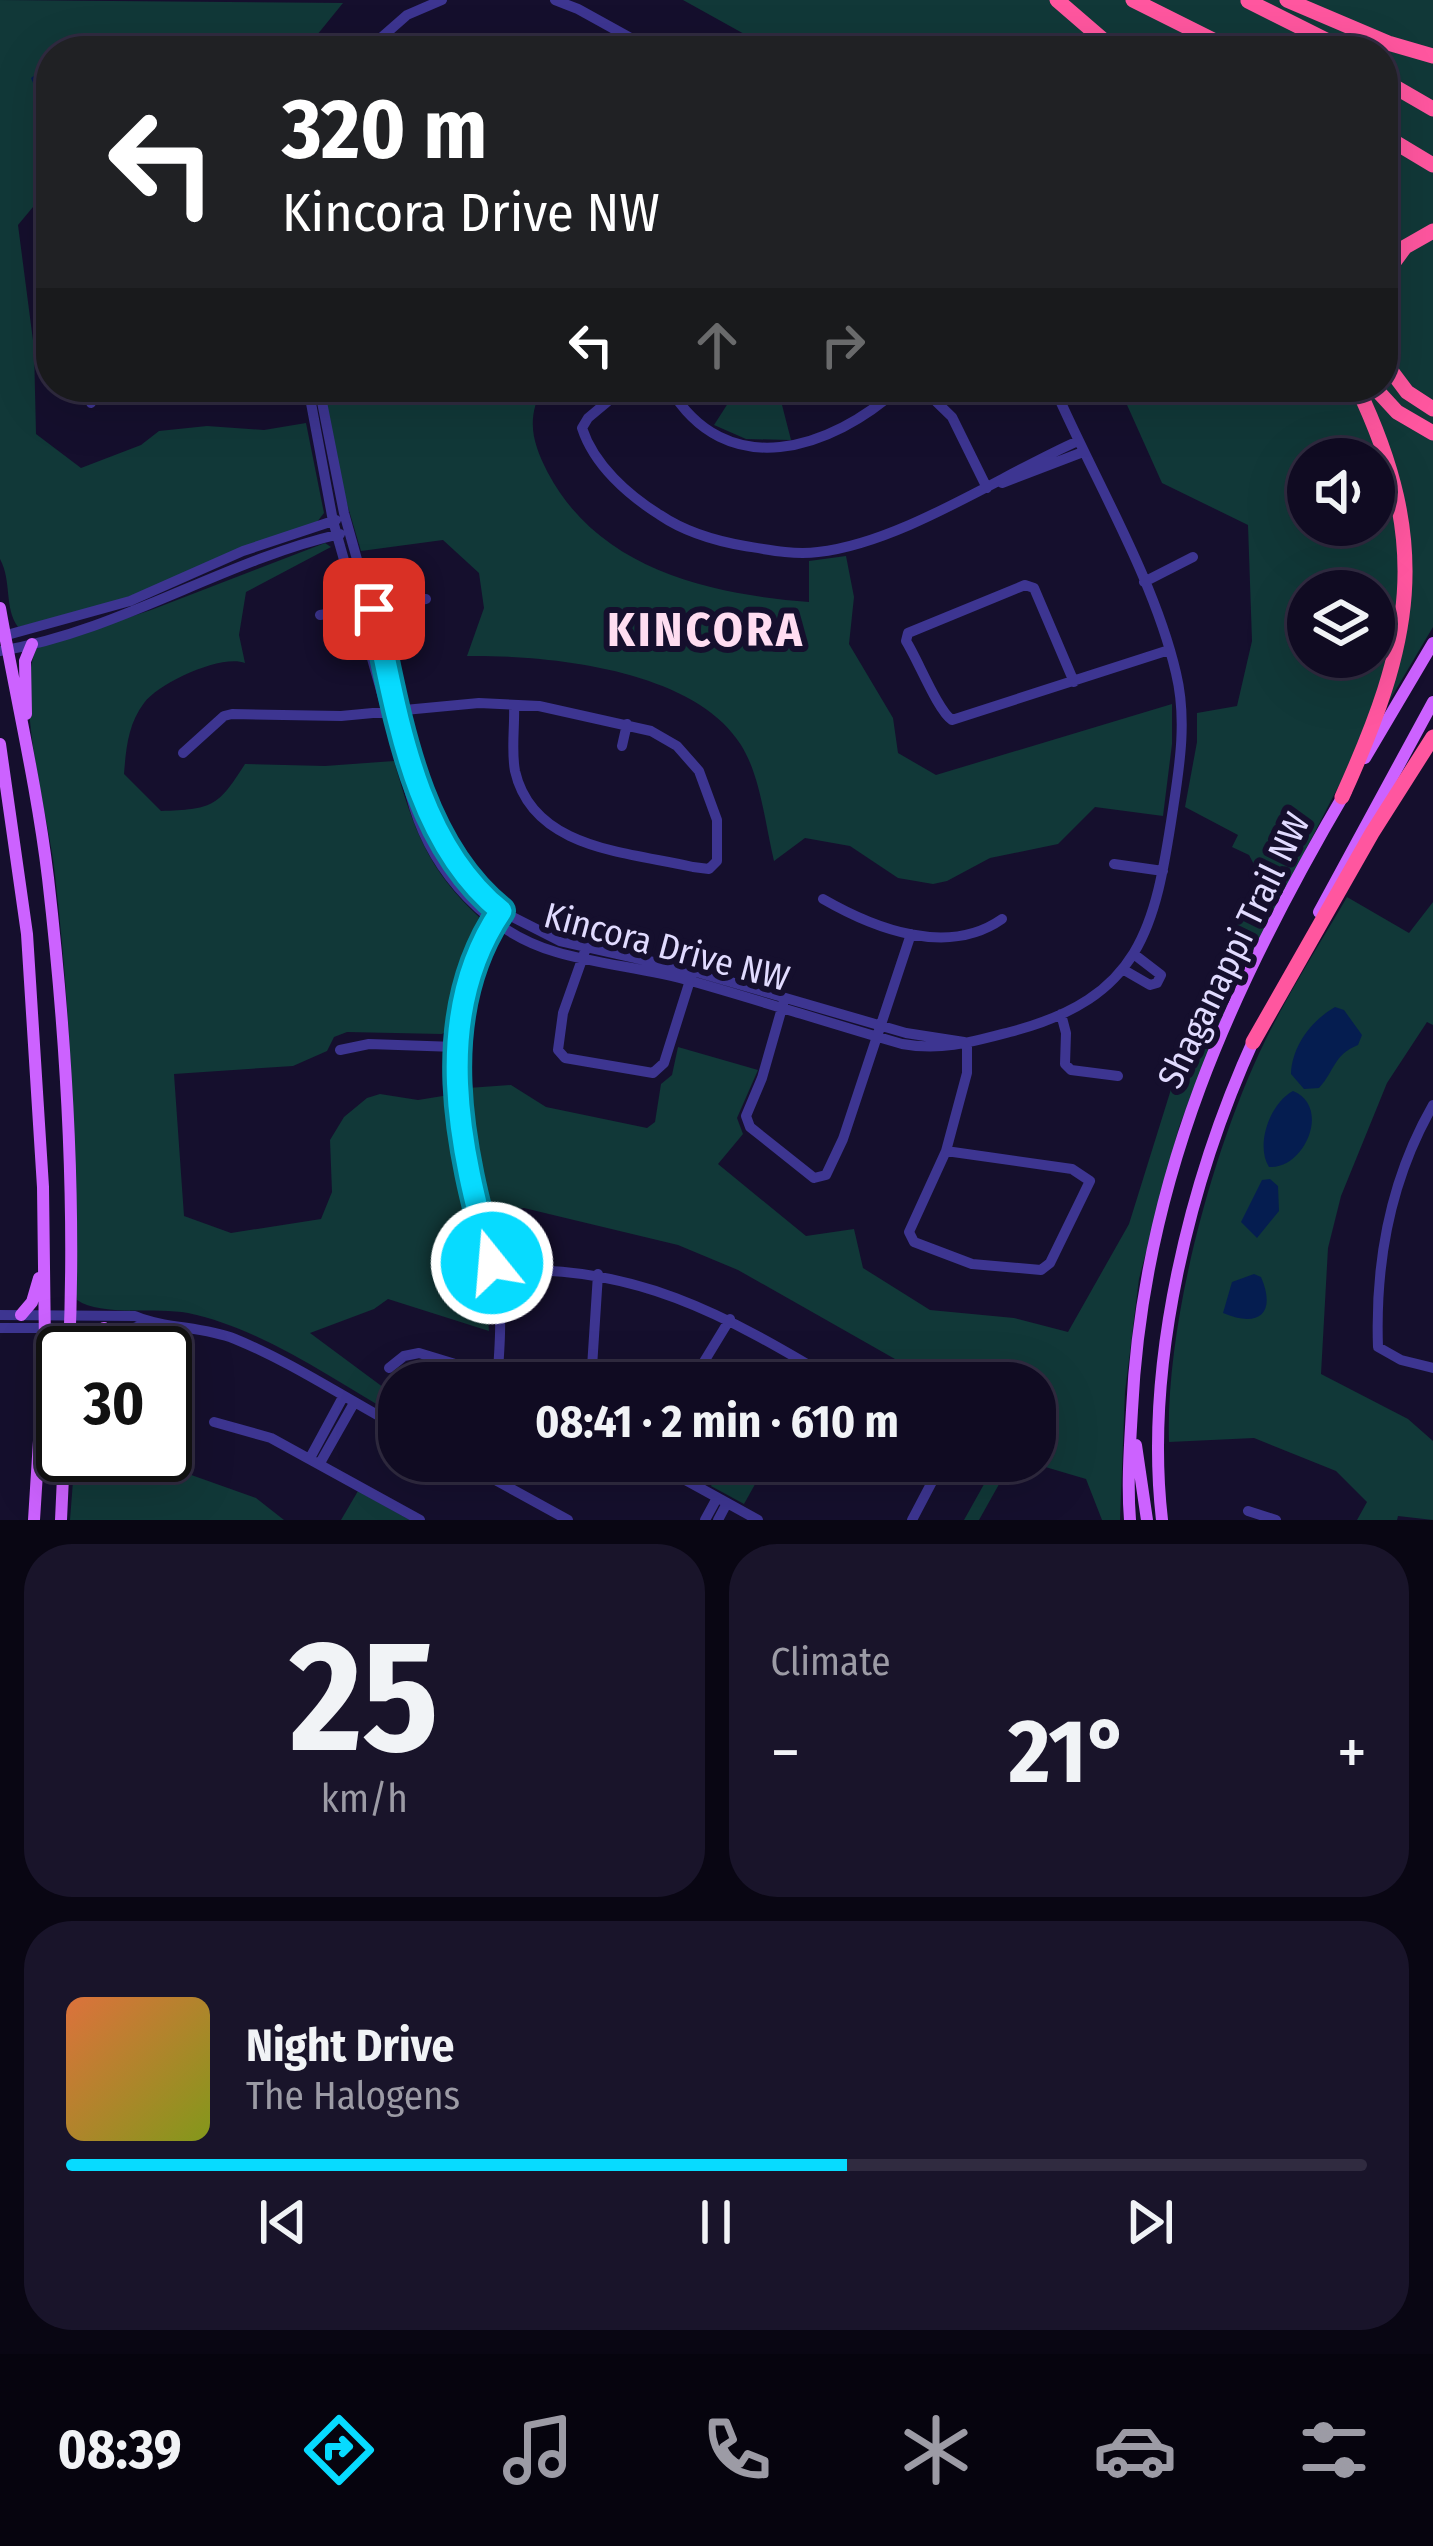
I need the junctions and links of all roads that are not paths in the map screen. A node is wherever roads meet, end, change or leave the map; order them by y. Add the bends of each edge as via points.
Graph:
1 (398, 0) edge
2 (442, 0) edge
3 (555, 0) edge
4 (1057, 0) edge
5 (1133, 0) edge
6 (1248, 0) edge
7 (1287, 0) edge
8 (407, 15) junction
9 (383, 36) edge
10 (625, 36) edge
11 (1099, 36) edge
12 (1205, 36) edge
13 (1308, 36) edge
14 (1319, 36) edge
15 (1372, 36) edge
16 (1398, 46) edge
17 (1433, 56) edge
18 (1398, 78) edge
19 (1398, 89) edge
20 (1433, 98) edge
21 (1433, 110) edge
22 (1398, 144) edge
23 (1433, 165) edge
24 (1433, 231) edge
25 (1398, 257) edge
26 (1398, 380) edge
27 (312, 402) edge
28 (321, 402) edge
29 (608, 402) edge
30 (678, 402) edge
31 (879, 402) edge
32 (936, 402) edge
33 (1061, 402) edge
34 (1365, 402) edge
35 (1388, 402) edge
36 (1433, 409) edge
37 (1433, 433) edge
38 (1080, 446) junction
39 (987, 488) junction
40 (339, 519) junction
41 (343, 533) junction
42 (1193, 556) dead end
43 (1144, 582) junction
44 (426, 599) dead end
45 (358, 607) junction
46 (0, 608) edge
47 (374, 609) junction
48 (320, 615) dead end
49 (1433, 643) edge
50 (3, 644) edge
51 (32, 644) junction
52 (1169, 650) junction
53 (1074, 682) junction
54 (1433, 702) edge
55 (514, 705) junction
56 (392, 711) junction
57 (627, 724) junction
58 (1433, 737) edge
59 (0, 744) edge
60 (28, 745) junction
61 (622, 746) dead end
62 (183, 753) dead end
63 (1342, 797) junction
64 (1114, 865) dead end
65 (1163, 871) junction
66 (824, 898) dead end
67 (497, 916) junction
68 (1002, 920) dead end
69 (911, 934) junction
70 (585, 953) junction
71 (1135, 955) junction
72 (1124, 970) junction
73 (691, 975) junction
74 (783, 1003) junction
75 (1061, 1013) junction
76 (879, 1032) junction
77 (1252, 1042) junction
78 (967, 1043) junction
79 (456, 1047) junction
80 (340, 1050) dead end
81 (1118, 1076) dead end
82 (1433, 1105) edge
83 (946, 1151) junction
84 (45, 1248) junction
85 (495, 1271) junction
86 (598, 1274) junction
87 (21, 1315) junction
88 (0, 1316) edge
89 (730, 1319) junction
90 (70, 1321) junction
91 (45, 1322) junction
92 (151, 1322) junction
93 (70, 1326) edge
94 (94, 1326) edge
95 (140, 1326) edge
96 (0, 1328) edge
97 (396, 1362) edge
98 (445, 1362) edge
99 (498, 1362) edge
100 (592, 1362) edge
101 (709, 1362) edge
102 (803, 1362) edge
103 (1433, 1368) edge
104 (348, 1400) junction
105 (1132, 1414) junction
106 (378, 1416) edge
107 (214, 1422) dead end
108 (315, 1460) junction
109 (307, 1476) dead end
110 (63, 1482) edge
111 (504, 1482) edge
112 (689, 1482) edge
113 (932, 1482) edge
114 (722, 1500) junction
115 (1248, 1511) dead end
116 (34, 1520) edge
117 (61, 1520) edge
118 (420, 1520) edge
119 (565, 1520) edge
120 (704, 1520) edge
121 (718, 1520) edge
122 (758, 1520) edge
123 (912, 1520) edge
124 (1130, 1520) edge
125 (1147, 1520) edge
126 (1162, 1520) edge
127 (1276, 1520) edge

1 - 8 street
2 - 8 street
3 - 10 street
4 - 11 highway
5 - 12 highway
6 - 13 highway
6 - 14 highway
7 - 15 highway
8 - 9 street
16 - 17 highway
18 - 20 highway
19 - 21 highway
22 - 23 highway
24 - 25 highway
26 - 36 highway
27 - 40 street, Kincora Drive NW
28 - 40 street, Kincora Drive NW
29 - 39 street via 585,422 604,466 668,521 711,538 820,552
30 - 31 street via 716,435 767,448 835,433
32 - 39 street
33 - 38 street, Kincora Drive NW
34 - 63 highway via 1396,477 1408,576 1395,672
35 - 37 highway
38 - 39 street via 1023,465
38 - 43 street, Kincora Drive NW
40 - 41 street, Kincora Drive NW
40 - 50 street
41 - 45 street, Kincora Drive NW
41 - 47 street, Kincora Drive NW
41 - 51 street
42 - 43 street
43 - 52 street, Kincora Drive NW
44 - 47 street
45 - 47 street
45 - 48 street
45 - 56 street, Kincora Drive NW
46 - 50 main road
47 - 56 street, Kincora Drive NW
49 - 63 main road, Shaganappi Trail NW
50 - 51 street
50 - 60 main road
51 - 60 main road
52 - 53 street
52 - 65 street, Kincora Drive NW via 1182,739
53 - 53 street via 1034,588 1024,585 908,633 941,713 952,719
54 - 77 main road, Shaganappi Trail NW
55 - 56 street
55 - 57 street
55 - 57 street via 514,768 526,799 550,824 583,843 709,869 720,841 699,771 670,741
56 - 62 street via 224,716
56 - 67 street, Kincora Drive NW via 427,841 460,890
57 - 61 street
58 - 77 highway
59 - 84 main road via 27,940
60 - 90 main road via 62,1037
63 - 105 main road, Shaganappi Trail NW via 1192,1100 1146,1276
64 - 65 street
65 - 71 street, Kincora Drive NW
66 - 69 street
67 - 70 street, Kincora Drive NW via 537,946
67 - 79 street via 471,968
68 - 69 street via 961,938
69 - 76 street
70 - 73 street, Kincora Drive NW
70 - 73 street via 559,1030 565,1058 653,1073 664,1064
71 - 72 street, Kincora Drive NW
71 - 72 street via 1156,968 1157,983
72 - 75 street, Kincora Drive NW
73 - 74 street, Kincora Drive NW
74 - 76 street, Kincora Drive NW
74 - 76 street via 746,1116 814,1178 826,1175 843,1138
75 - 78 street, Kincora Drive NW
75 - 81 street via 1065,1064
76 - 78 street, Kincora Drive NW
77 - 126 main road, Shaganappi Trail NW via 1204,1180 1172,1311 1157,1438
78 - 83 street
79 - 80 street
79 - 85 street via 469,1181
82 - 103 street via 1390,1209 1377,1309 1378,1347
83 - 83 street via 912,1222 914,1242 972,1264 1042,1270 1087,1176
84 - 87 main road via 38,1286
84 - 91 main road
85 - 86 street
85 - 99 street
86 - 89 street
86 - 100 street
87 - 88 street
87 - 91 street
89 - 101 street
89 - 102 street
90 - 91 street
90 - 92 street
90 - 93 main road
90 - 94 street
91 - 96 street
91 - 116 main road
92 - 95 street
92 - 104 street via 235,1339
97 - 98 street via 419,1353
104 - 106 street
104 - 108 street
105 - 124 main road, Shaganappi Trail NW
105 - 125 main road
107 - 108 street
108 - 109 street
108 - 118 street
110 - 117 main road
111 - 119 street
112 - 114 street
113 - 123 street
114 - 120 street
114 - 121 street
114 - 122 street
115 - 127 street

